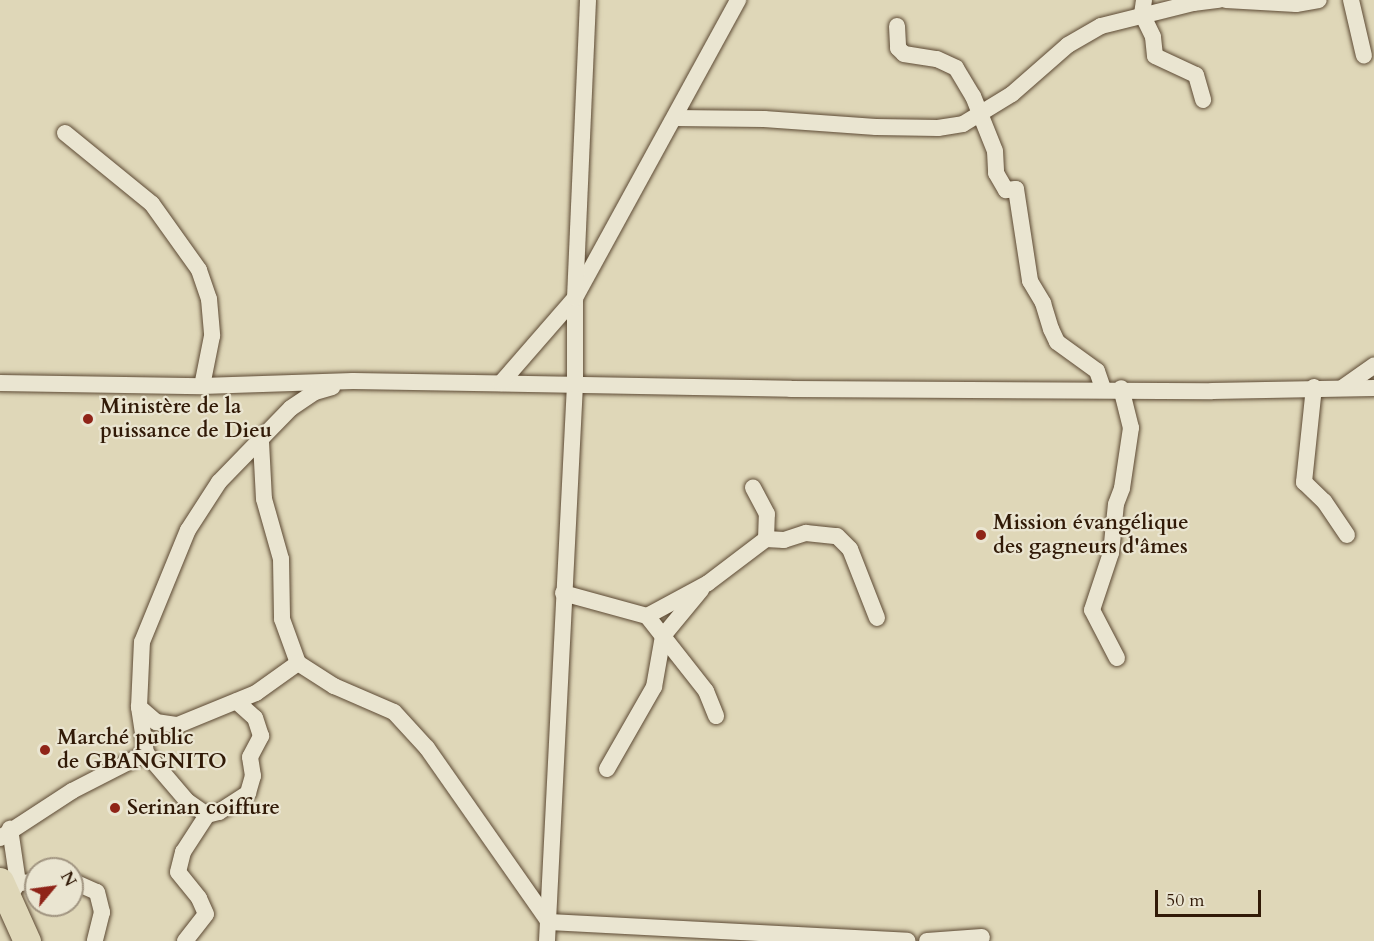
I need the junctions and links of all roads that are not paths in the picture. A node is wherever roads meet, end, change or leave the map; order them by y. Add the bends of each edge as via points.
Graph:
1 (588, 0) edge
2 (738, 0) edge
3 (1219, 0) edge
4 (1226, 0) edge
5 (1319, 0) edge
6 (1351, 0) edge
7 (1143, 7) edge
8 (897, 26) dead end
9 (1364, 56) dead end
10 (1203, 100) dead end
11 (980, 114) junction
12 (675, 118) junction
13 (65, 133) dead end
14 (574, 298) junction
15 (1374, 366) edge
16 (353, 381) junction
17 (0, 383) edge
18 (501, 383) junction
19 (575, 384) junction
20 (202, 386) junction
21 (1314, 387) junction
22 (1103, 388) junction
23 (1121, 388) junction
24 (1342, 388) junction
25 (1374, 388) edge
26 (261, 442) junction
27 (753, 488) dead end
28 (1347, 535) dead end
29 (766, 539) junction
30 (708, 583) junction
31 (563, 593) junction
32 (647, 616) junction
33 (877, 618) dead end
34 (663, 636) junction
35 (1117, 658) dead end
36 (298, 663) junction
37 (236, 701) junction
38 (140, 707) junction
39 (716, 716) dead end
40 (146, 753) junction
41 (607, 770) dead end
42 (207, 815) junction
43 (5, 833) edge
44 (24, 884) edge
45 (84, 886) edge
46 (8, 887) edge
47 (549, 922) junction
48 (0, 924) edge
49 (982, 936) dead end
50 (834, 939) edge
51 (7, 941) edge
52 (27, 941) edge
53 (95, 941) edge
54 (185, 941) edge
55 (547, 941) edge
56 (907, 941) edge
57 (927, 941) edge

1 - 14 street
2 - 12 street
3 - 7 street
4 - 5 street via 1296,4
6 - 9 street
7 - 10 street via 1155,56 1196,75
7 - 11 street via 1068,45 1039,73
8 - 11 street via 898,48 904,54 937,59 956,68
11 - 12 street via 963,124 939,128
11 - 22 street via 995,151 996,173 1006,190 1016,189 1030,281 1043,303 1051,329 1057,342 1097,371
12 - 14 street
13 - 20 street via 152,204 199,270 208,299 212,336
14 - 18 street
14 - 19 street
15 - 24 street
16 - 18 street
16 - 20 street
16 - 26 street via 315,392 291,408
17 - 20 street
18 - 19 street
19 - 22 street via 791,389
19 - 31 street
21 - 23 street
21 - 24 street
21 - 28 street via 1304,482 1324,501
22 - 23 street
23 - 35 street via 1131,428 1111,553 1092,610
24 - 25 street
26 - 36 street via 264,499 281,559 282,619
26 - 38 street via 219,482 188,530 141,642
27 - 29 street via 767,514
29 - 30 street
29 - 33 street via 784,540 806,533 837,536 850,549
30 - 32 street
30 - 34 street
31 - 32 street
31 - 47 street
32 - 34 street
34 - 39 street via 706,691
34 - 41 street via 654,687
36 - 37 street via 279,680
36 - 47 street via 334,686 394,712 427,748
37 - 38 street via 178,725 156,722
37 - 42 street via 255,718 261,736 250,757 248,793
38 - 40 street
40 - 42 street via 187,801
40 - 43 street
42 - 54 street via 183,852 178,872 199,898 206,915
43 - 46 street
44 - 46 street
45 - 53 street via 97,892 102,912
46 - 52 main road
47 - 50 street
47 - 55 street
48 - 51 main road
49 - 57 street
50 - 56 street

